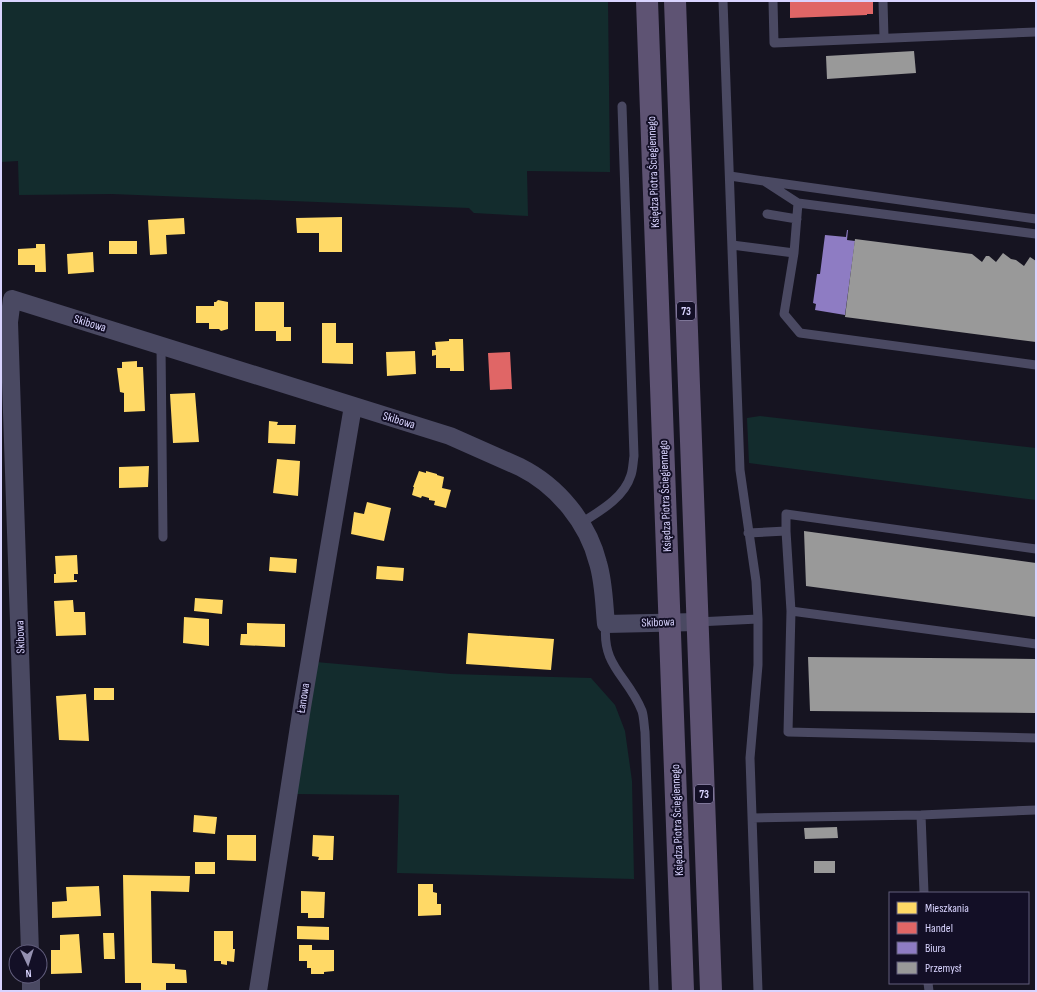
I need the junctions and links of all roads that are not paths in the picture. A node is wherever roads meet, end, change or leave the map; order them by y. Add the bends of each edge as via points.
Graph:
1 (647, 1) edge
2 (675, 1) edge
3 (723, 1) edge
4 (773, 1) edge
5 (883, 1) edge
6 (1036, 32) edge
7 (884, 38) junction
8 (622, 106) dead end
9 (730, 176) junction
10 (764, 181) junction
11 (798, 203) junction
12 (767, 214) dead end
13 (797, 219) junction
14 (1036, 219) edge
15 (1036, 234) edge
16 (732, 245) junction
17 (794, 253) junction
18 (161, 345) junction
19 (1036, 365) edge
20 (353, 406) junction
21 (580, 523) junction
22 (786, 531) junction
23 (748, 533) junction
24 (163, 537) dead end
25 (1036, 549) edge
26 (791, 611) junction
27 (758, 619) junction
28 (669, 622) junction
29 (697, 622) junction
30 (606, 624) junction
31 (1036, 644) edge
32 (1036, 738) edge
33 (1036, 810) edge
34 (921, 815) junction
35 (752, 818) junction
36 (924, 892) edge
37 (30, 944) edge
38 (258, 991) edge
39 (654, 991) edge
40 (683, 991) edge
41 (711, 991) edge
42 (758, 991) edge

1 - 28 main road, Księdza Piotra Ściegiennego
2 - 29 main road, 73
3 - 9 lane
4 - 7 lane via 774,43
5 - 7 lane
6 - 7 lane
8 - 21 lane via 634,456 631,475 613,502
9 - 10 lane
9 - 16 lane
10 - 11 lane
10 - 14 lane
11 - 13 lane
11 - 15 lane
12 - 13 lane
13 - 17 lane
16 - 17 lane
16 - 23 lane via 740,470
17 - 19 lane via 784,314 800,333
18 - 20 street, Skibowa
18 - 24 lane
18 - 37 street, Skibowa via 7,299
20 - 21 street, Skibowa via 450,436 530,472 552,488
20 - 38 street, Łanowa via 302,706
21 - 30 street, Skibowa via 588,534 599,564
22 - 23 lane
22 - 25 lane via 786,514
22 - 26 lane
23 - 27 lane via 756,581
26 - 31 lane
26 - 32 lane via 788,732
27 - 29 lane
27 - 35 lane via 758,666 750,758
28 - 29 street, Skibowa
28 - 30 street, Skibowa
28 - 40 main road, Księdza Piotra Ściegiennego
29 - 41 main road, 73
30 - 39 lane via 604,637 610,659 634,695 642,713 645,732
33 - 34 lane
34 - 35 lane
34 - 36 lane
35 - 42 lane

